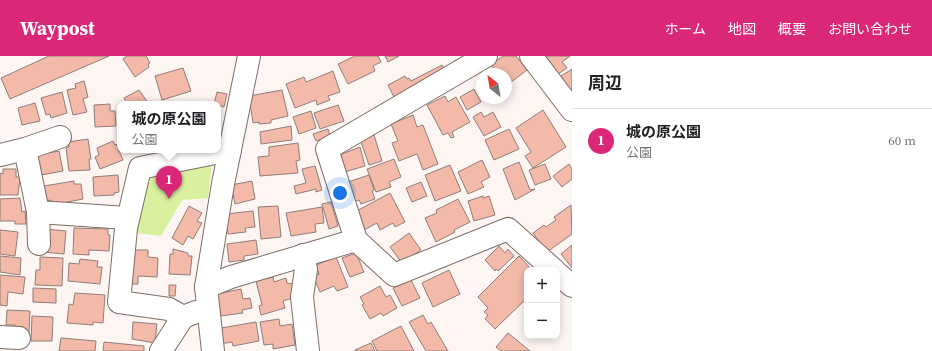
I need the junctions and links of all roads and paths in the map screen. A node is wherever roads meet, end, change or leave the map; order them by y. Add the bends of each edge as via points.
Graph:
1 (249, 56) edge
2 (486, 56) edge
3 (531, 56) edge
4 (572, 110) edge
5 (60, 136) dead end
6 (25, 149) junction
7 (230, 150) junction
8 (221, 152) edge
9 (215, 153) edge
10 (0, 155) edge
11 (38, 212) junction
12 (127, 224) junction
13 (356, 240) junction
14 (39, 244) dead end
15 (303, 255) junction
16 (551, 267) edge
17 (560, 276) edge
18 (572, 286) edge
19 (207, 297) junction
20 (183, 317) junction
21 (161, 351) edge
22 (213, 351) edge
23 (308, 351) edge

1 - 7 street
2 - 13 street via 327,149
3 - 4 street
5 - 6 street
6 - 10 street
6 - 11 street
7 - 8 street
7 - 19 street
9 - 12 street via 140,168
11 - 12 street via 127,218
11 - 14 street
12 - 20 street via 119,302 169,309
13 - 15 street
13 - 16 street via 394,275 508,229
15 - 19 street via 231,277
15 - 23 street via 306,269 302,298
17 - 18 street
19 - 20 street
19 - 22 street
20 - 21 street

